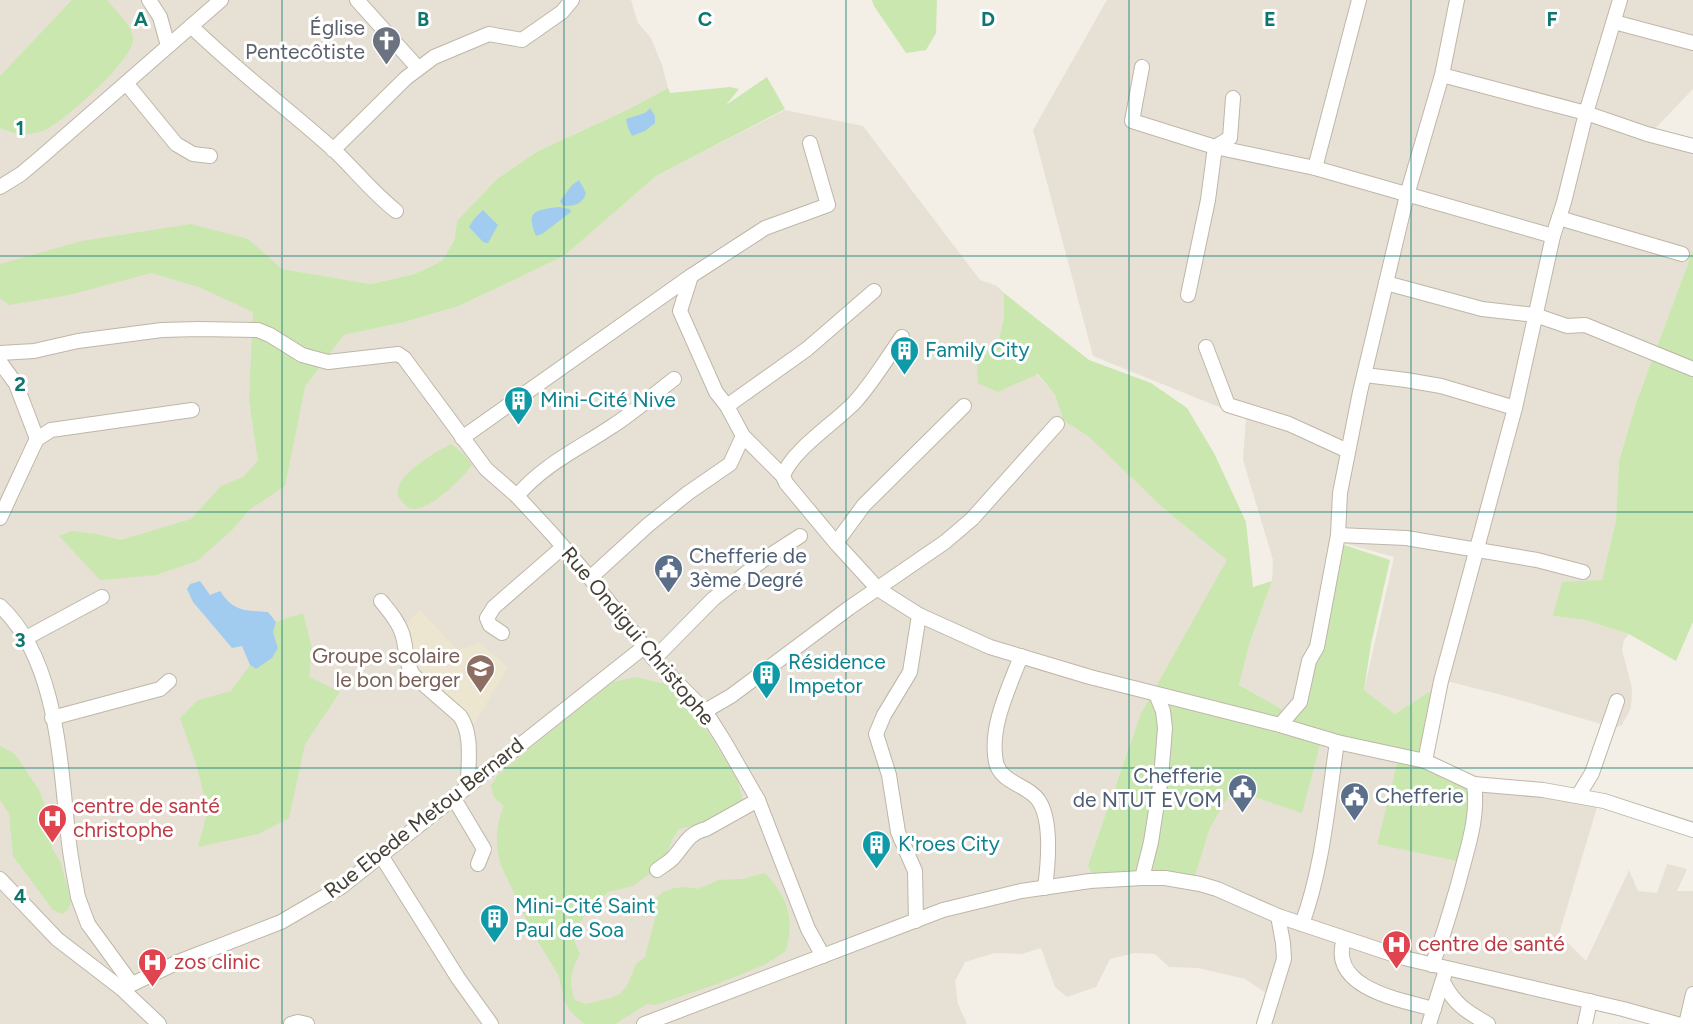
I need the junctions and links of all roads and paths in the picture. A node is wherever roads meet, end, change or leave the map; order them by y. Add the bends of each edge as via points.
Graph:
1 (149, 0) edge
2 (221, 0) edge
3 (357, 0) edge
4 (572, 0) edge
5 (1359, 0) edge
6 (1457, 0) edge
7 (1620, 0) edge
8 (1614, 22) junction
9 (191, 26) junction
10 (1693, 43) edge
11 (168, 46) junction
12 (1142, 67) dead end
13 (418, 68) junction
14 (1442, 75) junction
15 (126, 83) junction
16 (1233, 98) dead end
17 (1587, 113) junction
18 (810, 142) dead end
19 (1693, 146) edge
20 (1215, 147) junction
21 (333, 150) junction
22 (210, 156) dead end
23 (1315, 168) junction
24 (0, 187) edge
25 (1407, 195) junction
26 (396, 211) dead end
27 (1559, 218) junction
28 (1553, 236) junction
29 (1682, 254) dead end
30 (691, 276) junction
31 (1386, 283) junction
32 (874, 291) dead end
33 (1188, 295) dead end
34 (1534, 315) junction
35 (902, 337) dead end
36 (1206, 347) dead end
37 (0, 353) edge
38 (0, 362) edge
39 (1693, 369) edge
40 (1365, 375) junction
41 (674, 379) dead end
42 (727, 406) junction
43 (964, 406) dead end
44 (1515, 408) junction
45 (192, 410) dead end
46 (1057, 424) dead end
47 (743, 436) junction
48 (462, 438) junction
49 (37, 439) junction
50 (1348, 451) junction
51 (783, 476) junction
52 (517, 496) junction
53 (0, 518) edge
54 (1338, 535) junction
55 (800, 536) dead end
56 (836, 543) junction
57 (563, 547) junction
58 (1476, 551) junction
59 (1583, 572) dead end
60 (590, 578) junction
61 (878, 589) junction
62 (102, 597) dead end
63 (381, 601) dead end
64 (0, 606) edge
65 (919, 615) junction
66 (502, 633) dead end
67 (26, 638) junction
68 (644, 647) junction
69 (1022, 656) junction
70 (654, 659) junction
71 (169, 681) dead end
72 (1156, 694) junction
73 (1617, 701) dead end
74 (705, 711) junction
75 (52, 718) junction
76 (1280, 725) junction
77 (1337, 742) junction
78 (1425, 761) junction
79 (468, 784) junction
80 (1474, 784) junction
81 (1578, 796) junction
82 (453, 797) junction
83 (758, 800) junction
84 (1693, 830) edge
85 (382, 857) junction
86 (478, 864) dead end
87 (657, 870) dead end
88 (1142, 878) junction
89 (0, 879) edge
90 (1046, 888) junction
91 (1278, 916) junction
92 (916, 921) junction
93 (1302, 924) junction
94 (1344, 939) junction
95 (822, 956) junction
96 (1440, 972) junction
97 (126, 986) junction
98 (1693, 994) edge
99 (1590, 1001) junction
100 (1434, 1009) junction
101 (159, 1024) edge
102 (291, 1024) edge
103 (307, 1024) edge
104 (491, 1024) edge
105 (644, 1024) edge
106 (1264, 1024) edge
107 (1429, 1024) edge
108 (1488, 1024) edge
109 (1585, 1024) edge
110 (1677, 1024) edge
111 (1686, 1024) edge

1 - 11 street via 160,17
2 - 9 street
3 - 13 street
4 - 13 street via 562,12 522,40 486,35
5 - 23 street
6 - 14 street
7 - 8 street
8 - 10 street
8 - 17 street
9 - 11 street
9 - 21 street
11 - 15 street
12 - 20 street via 1132,121
13 - 21 street
14 - 17 street
14 - 25 street
15 - 22 street via 176,144 193,154
15 - 24 street via 21,174
16 - 20 street via 1230,138
17 - 19 street
17 - 27 street
18 - 30 street via 828,205 765,228
20 - 23 street
20 - 33 street
21 - 26 street
23 - 25 street
25 - 28 street
25 - 31 street
27 - 28 street
27 - 29 street
28 - 34 street
30 - 42 street via 680,311 716,392
30 - 48 street
31 - 34 street via 1482,309
31 - 40 street
32 - 42 street via 807,349
34 - 39 street via 1567,326 1585,325
34 - 44 street
35 - 51 street via 855,401 806,447
36 - 50 street via 1228,405 1289,424
37 - 48 street, Rue Ondigui Christophe via 26,352 87,339 200,329 258,330 302,355 328,362 398,354
38 - 49 street via 16,384
40 - 44 street via 1441,387
40 - 50 street
41 - 52 street via 611,427 550,465
42 - 47 street
43 - 56 street via 864,505
44 - 58 street
45 - 49 street via 51,430
46 - 61 street via 972,519
47 - 51 street
47 - 60 street via 730,464 664,512
48 - 52 street, Rue Ondigui Christophe via 486,469
49 - 53 street
50 - 54 street
51 - 56 street
52 - 57 street, Rue Ondigui Christophe
54 - 58 street via 1406,538
54 - 76 street via 1317,647 1309,661 1300,702
55 - 70 street via 713,598
56 - 61 street
57 - 60 street, Rue Ondigui Christophe
57 - 66 street via 494,607 488,618 490,625
58 - 59 street
58 - 78 street via 1441,681
60 - 68 street, Rue Ondigui Christophe
61 - 65 street
61 - 74 street
62 - 67 street
63 - 79 street via 402,634 408,668 465,724
64 - 67 street
65 - 69 street via 977,642
65 - 92 street via 910,672 876,734 892,789 898,832 915,871
67 - 75 street via 46,689
68 - 70 street, Rue Ondigui Christophe
68 - 79 street, Rue Ebede Metou Bernard
69 - 72 street
69 - 90 street via 1003,699 996,764 1001,774 1034,795 1042,807 1048,831
70 - 74 street, Rue Ondigui Christophe
71 - 75 street via 160,689
72 - 76 street
72 - 88 street via 1165,728 1161,778
73 - 81 street via 1593,772
74 - 83 street, Rue Ondigui Christophe
75 - 97 street via 78,897 88,924
76 - 77 street
77 - 78 street
77 - 93 street via 1316,877
78 - 80 street
79 - 82 street, Rue Ebede Metou Bernard
80 - 81 street
80 - 96 street via 1472,832 1450,913
81 - 84 street
82 - 85 street, Rue Ebede Metou Bernard
82 - 86 street via 484,849
83 - 87 street via 697,831 671,861
83 - 95 street, Rue Ondigui Christophe
85 - 97 street, Rue Ebede Metou Bernard via 341,887 281,922
85 - 104 street
88 - 90 street
88 - 91 street via 1200,884
89 - 97 street via 57,939
90 - 92 street via 988,898
91 - 93 street
91 - 106 street via 1284,959
92 - 95 street
93 - 94 street
94 - 96 street
94 - 100 street via 1342,958 1352,977 1361,984 1389,998
95 - 105 street
96 - 99 street
96 - 100 street
96 - 108 street via 1451,998
97 - 101 street
98 - 111 street
99 - 109 street
99 - 110 street
100 - 107 street
102 - 103 street

